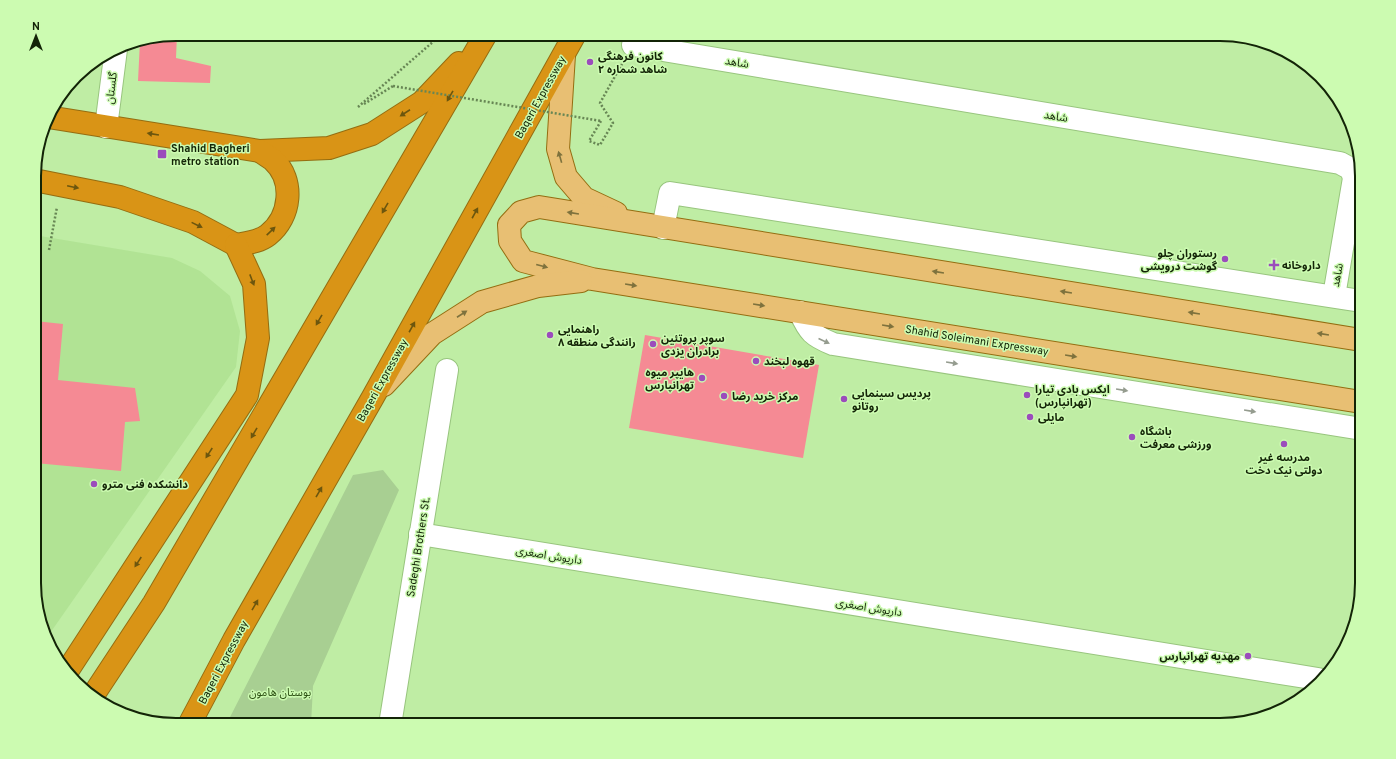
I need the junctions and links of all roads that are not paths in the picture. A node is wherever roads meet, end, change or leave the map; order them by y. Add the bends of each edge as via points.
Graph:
1 (480, 41) edge
2 (482, 41) edge
3 (571, 41) edge
4 (632, 45) road end
5 (564, 55) junction
6 (115, 56) edge
7 (54, 118) edge
8 (106, 127) junction
9 (260, 151) junction
10 (41, 181) edge
11 (639, 224) junction
12 (664, 228) junction
13 (236, 245) junction
14 (592, 279) junction
15 (1334, 296) junction
16 (1355, 300) edge
17 (800, 312) junction
18 (1355, 339) edge
19 (447, 370) dead end
20 (373, 397) junction
21 (1355, 401) edge
22 (1355, 428) edge
23 (420, 534) junction
24 (70, 666) edge
25 (1315, 678) edge
26 (96, 691) edge
27 (193, 718) edge
28 (391, 718) edge

1 -> 9 highway via 422,102 372,134 329,148
2 -> 26 highway via 154,603
3 - 5 highway, Baqeri Expressway
4 - 15 street, شاهد via 1340,164 1351,169 1354,178
11 -> 5 main road via 584,198 566,177 558,149
20 -> 5 highway, Baqeri Expressway
6 - 8 street, گلستان
7 - 8 highway
9 -> 8 highway
13 -> 9 highway via 253,243 268,235 279,223 286,208 288,191 283,175 274,161
10 -> 13 highway via 127,200 193,222
11 - 12 main road
11 -> 14 main road via 539,208 521,212 509,225 510,241 524,261
12 - 15 street via 670,193
18 -> 12 main road
13 -> 24 highway via 254,284 258,338 247,395
14 -> 17 main road, Shahid Soleimani Expressway
20 -> 14 main road via 432,334 482,302 538,286
15 - 16 street
17 -> 21 main road, Shahid Soleimani Expressway
17 -> 22 street via 807,328 818,338 833,344
19 - 23 street, Sadeghi Brothers St.
27 -> 20 highway, Baqeri Expressway via 234,640
23 - 25 street, داریوش اصغری
23 - 28 street, Sadeghi Brothers St.

